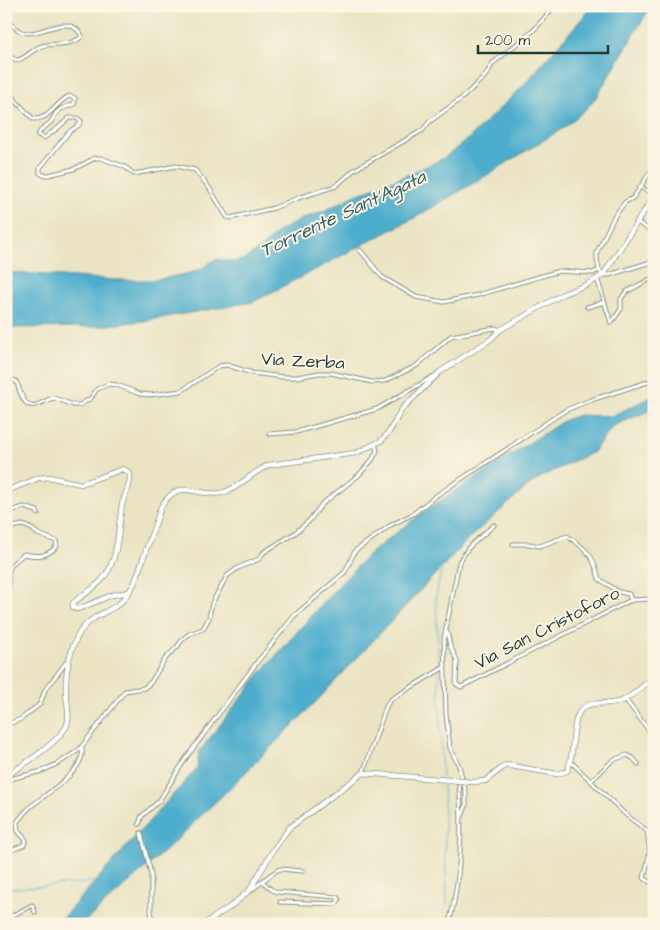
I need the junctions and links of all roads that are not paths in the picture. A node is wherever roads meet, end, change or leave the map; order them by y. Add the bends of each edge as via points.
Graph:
1 (555, 6) edge
2 (6, 20) edge
3 (6, 54) edge
4 (6, 83) edge
5 (654, 166) edge
6 (640, 187) junction
7 (654, 195) edge
8 (637, 222) junction
9 (654, 233) edge
10 (360, 250) dead end
11 (654, 261) edge
12 (601, 273) junction
13 (654, 277) edge
14 (597, 278) junction
15 (604, 302) junction
16 (587, 308) dead end
17 (500, 330) junction
18 (439, 372) junction
19 (6, 379) edge
20 (654, 380) edge
21 (270, 434) dead end
22 (376, 444) junction
23 (6, 491) edge
24 (6, 512) edge
25 (38, 514) dead end
26 (494, 525) dead end
27 (6, 528) edge
28 (513, 544) dead end
29 (9, 588) dead end
30 (129, 592) junction
31 (654, 599) edge
32 (631, 601) junction
33 (447, 631) junction
34 (70, 658) junction
35 (443, 669) junction
36 (654, 679) edge
37 (625, 698) junction
38 (6, 725) edge
39 (654, 737) edge
40 (81, 748) junction
41 (571, 762) junction
42 (638, 764) dead end
43 (362, 773) junction
44 (6, 777) edge
45 (459, 781) junction
46 (591, 781) junction
47 (462, 816) junction
48 (139, 824) dead end
49 (141, 832) dead end
50 (6, 844) edge
51 (304, 871) dead end
52 (263, 882) junction
53 (654, 886) edge
54 (249, 891) junction
55 (280, 902) dead end
56 (34, 912) dead end
57 (6, 919) edge
58 (153, 924) edge
59 (204, 924) edge
60 (449, 924) edge

1 - 4 street via 533,31 493,63 486,75 462,98 423,130 354,170 336,186 274,208 230,218 199,173 189,168 176,166 134,174 108,160 95,158 74,169 43,175 40,168 81,121 69,118 44,138 38,135 39,132 61,109 74,104 75,98 68,96 52,112 33,119 16,101
2 - 3 street via 20,32 30,33 59,25 76,28 81,37 76,41 43,46 23,59 16,60
5 - 6 street
6 - 7 street
6 - 12 street via 614,217 597,252
7 - 8 street
8 - 9 street
8 - 12 street
10 - 12 street via 382,277 416,297 444,302 559,272
11 - 12 street via 609,275
12 - 14 street
13 - 15 street via 626,292 621,299 621,310 611,323
14 - 15 street
14 - 17 street
15 - 16 street
17 - 18 street
17 - 19 street, Via Zerba via 495,328 451,336 416,366 385,381 372,382 331,373 282,377 252,373 227,364 181,391 150,395 109,384 97,389 92,398 80,405 54,398 34,406 24,401 16,382
18 - 21 street via 377,409 296,432
18 - 22 street via 402,408 389,432
20 - 48 street via 566,410 355,552 345,572 294,616 258,661
22 - 30 street via 356,453 269,465 222,493 188,489 175,492 162,507
22 - 40 street via 377,451 359,475 322,504 309,521 258,559 227,576 212,603 203,629 182,640 144,688 125,691
23 - 30 street via 39,478 81,484 123,469 129,472 131,477 122,504 112,562 106,576 73,607 81,608 112,595
24 - 25 street via 24,507
26 - 33 street via 469,547 459,562
27 - 29 street via 23,525 56,541 57,546 43,556 24,554 12,563 8,570
28 - 32 street via 540,546 568,536 591,554 599,579 619,592 630,594
30 - 34 street via 117,606 86,623
31 - 32 street, Via San Cristoforo
32 - 33 street, Via San Cristoforo via 461,687 456,684 457,660
33 - 35 street
34 - 38 street via 45,690 40,704 21,719
34 - 44 street via 66,677 66,727 34,758
35 - 43 street via 390,700
35 - 47 street via 450,748 466,793
36 - 37 street
37 - 39 street
37 - 41 street via 590,704 582,709 577,718
40 - 44 street via 42,771 10,779
40 - 50 street via 83,754 77,765 53,791 30,806 17,822 18,831 26,840 24,846 9,851
41 - 45 street, bridge via 567,771 557,774 506,765 485,781
41 - 46 street
42 - 46 street via 627,755 613,760
43 - 45 street, bridge
43 - 54 street via 289,828
45 - 47 street
46 - 53 street via 647,831 650,852 644,878
47 - 60 street via 458,883
49 - 58 street via 151,874
51 - 52 street via 280,869
52 - 54 street
52 - 55 street via 277,892 337,897 339,900 336,904
54 - 59 street
56 - 57 street via 32,906

